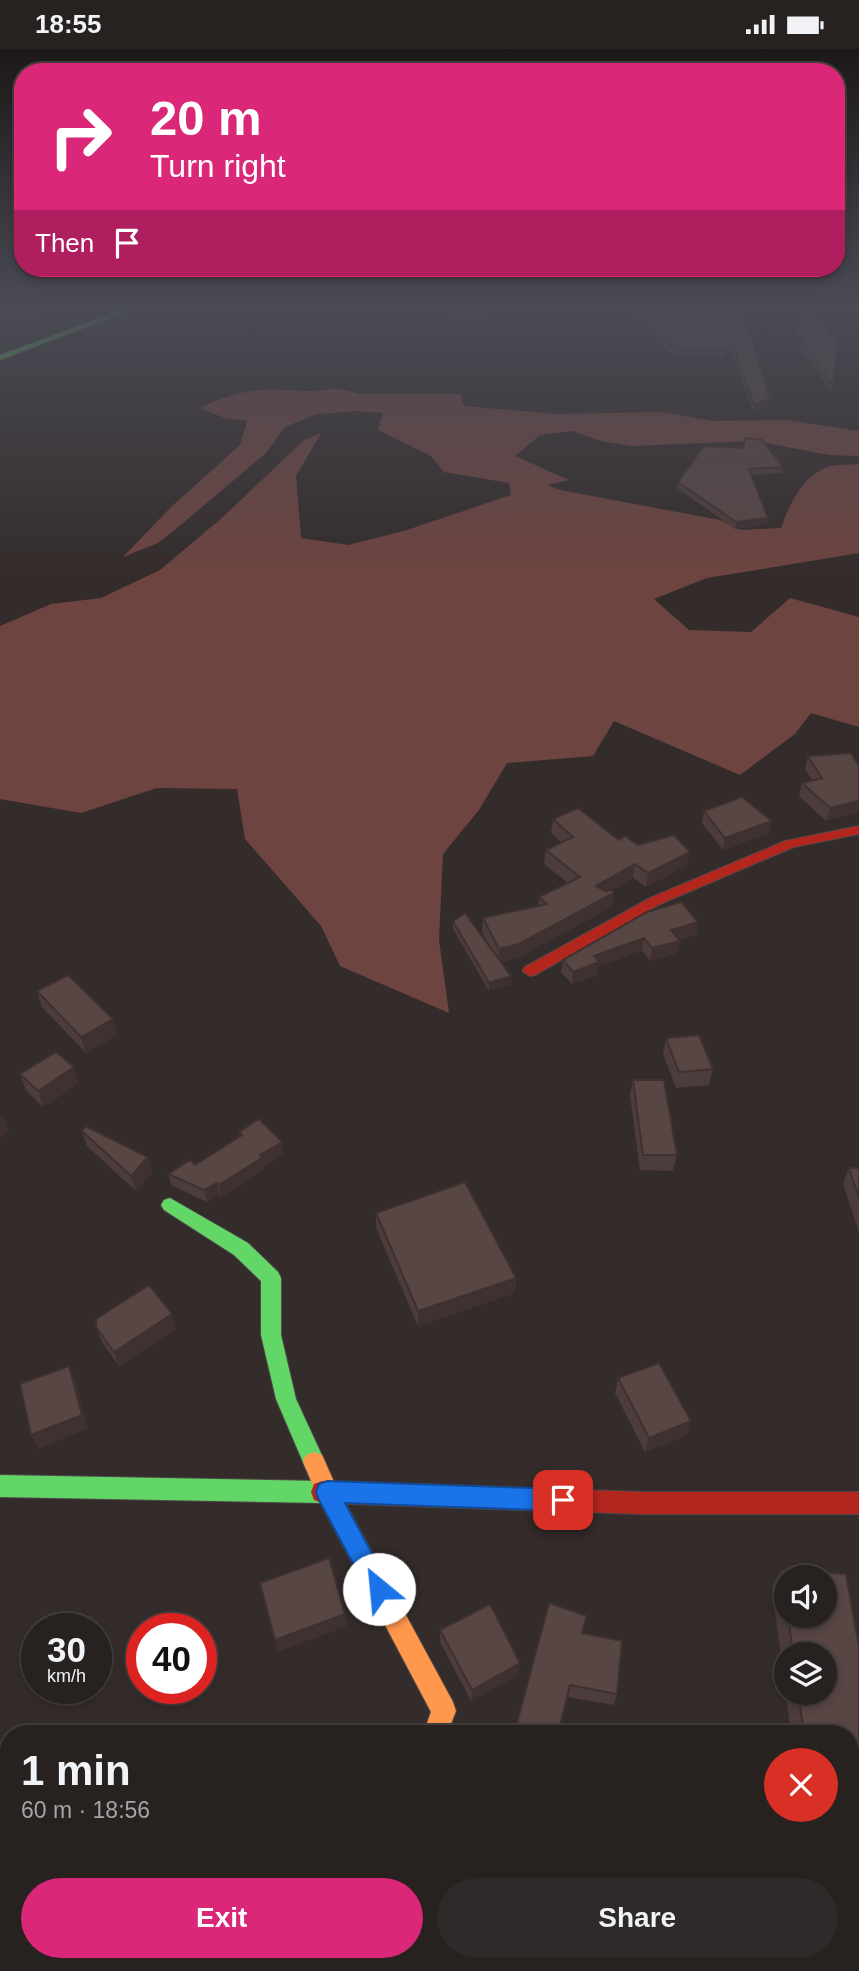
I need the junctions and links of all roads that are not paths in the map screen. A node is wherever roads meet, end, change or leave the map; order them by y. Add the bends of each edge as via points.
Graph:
1 (859, 830) edge
2 (530, 971) dead end
3 (170, 1205) dead end
4 (0, 1486) edge
5 (327, 1492) junction
6 (859, 1503) edge
7 (439, 1725) edge

1 - 2 street via 790,844 654,901
3 - 5 street via 241,1249 271,1278 271,1335 286,1399
4 - 5 street
5 - 6 street via 642,1503
5 - 7 street via 444,1711

